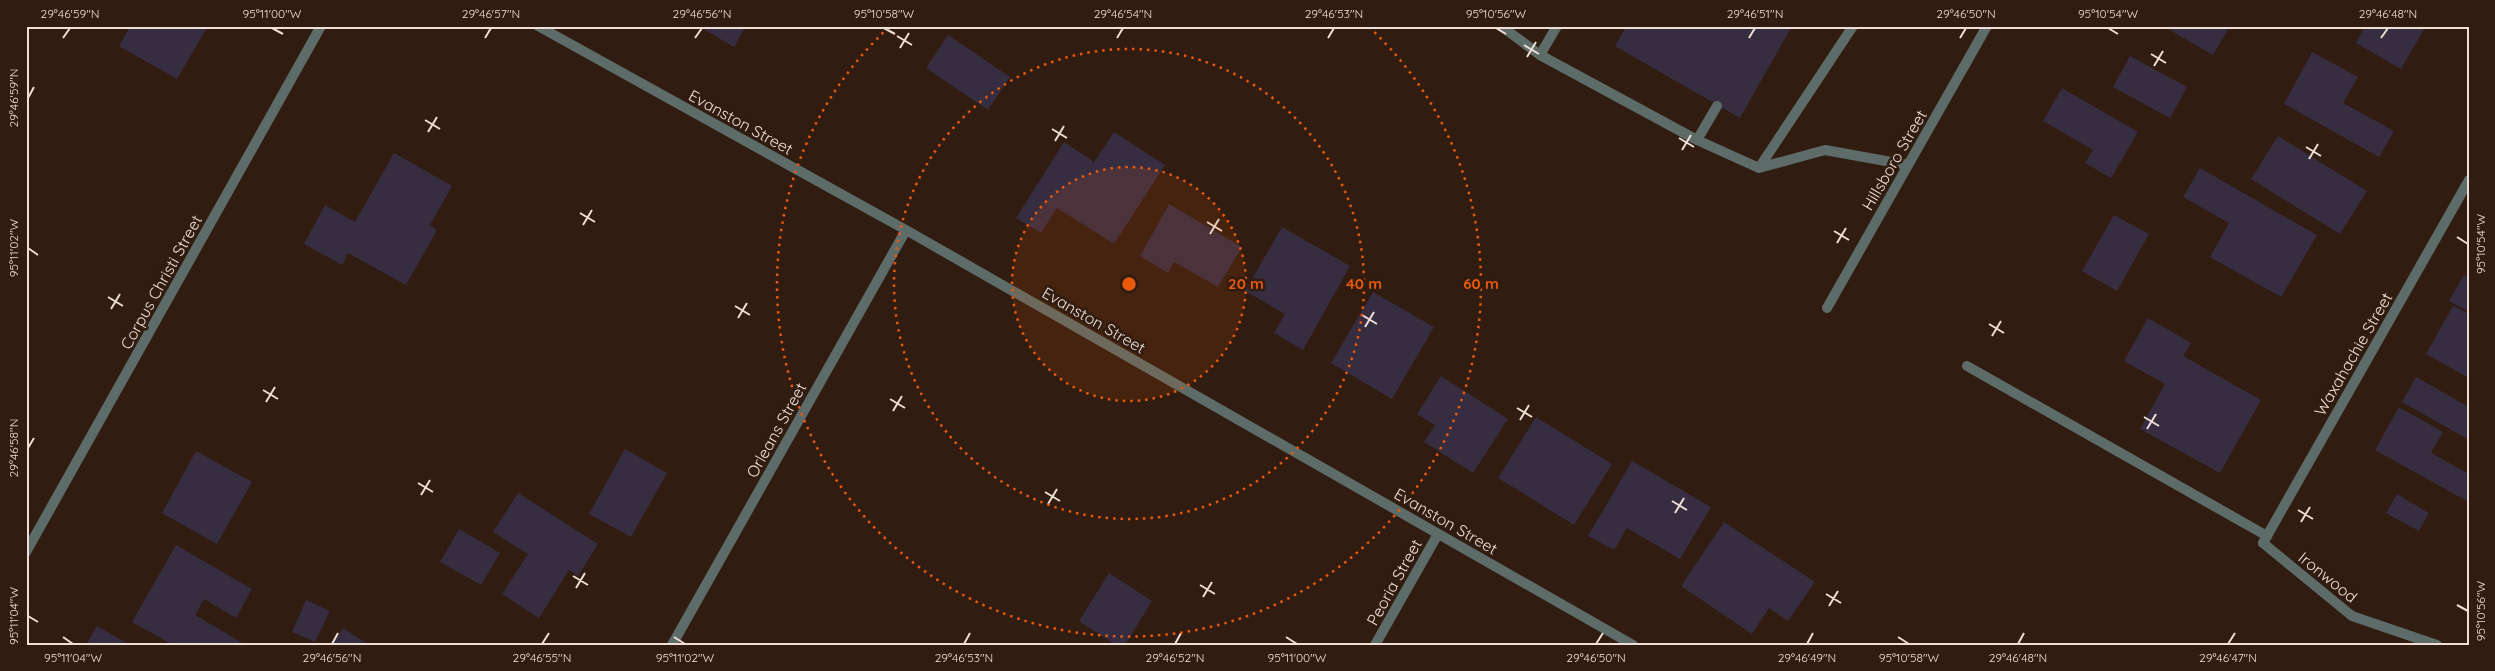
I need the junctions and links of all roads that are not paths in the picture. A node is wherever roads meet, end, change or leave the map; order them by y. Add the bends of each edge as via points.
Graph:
1 (321, 26) edge
2 (538, 26) edge
3 (1502, 26) edge
4 (1557, 26) edge
5 (1853, 26) edge
6 (1987, 26) edge
7 (1540, 55) junction
8 (1717, 106) dead end
9 (1697, 140) junction
10 (1908, 165) junction
11 (1758, 168) junction
12 (2469, 180) edge
13 (906, 230) junction
14 (1827, 308) dead end
15 (1967, 366) dead end
16 (1438, 534) junction
17 (2265, 540) junction
18 (26, 552) edge
19 (672, 645) edge
20 (1375, 645) edge
21 (1633, 645) edge
22 (2437, 645) edge

1 - 18 street, Corpus Christi Street
2 - 13 street, Evanston Street
3 - 7 street
4 - 7 street
5 - 11 street
6 - 10 street, Hillsboro Street
7 - 9 street
8 - 9 street
9 - 11 street
10 - 11 street via 1825,150
10 - 14 street, Hillsboro Street
12 - 17 street, Waxahachie Street
13 - 16 street, Evanston Street
13 - 19 street, Orleans Street
15 - 17 street, Ironwood
16 - 20 street, Peoria Street
16 - 21 street, Evanston Street
17 - 22 street, Ironwood via 2352,616

